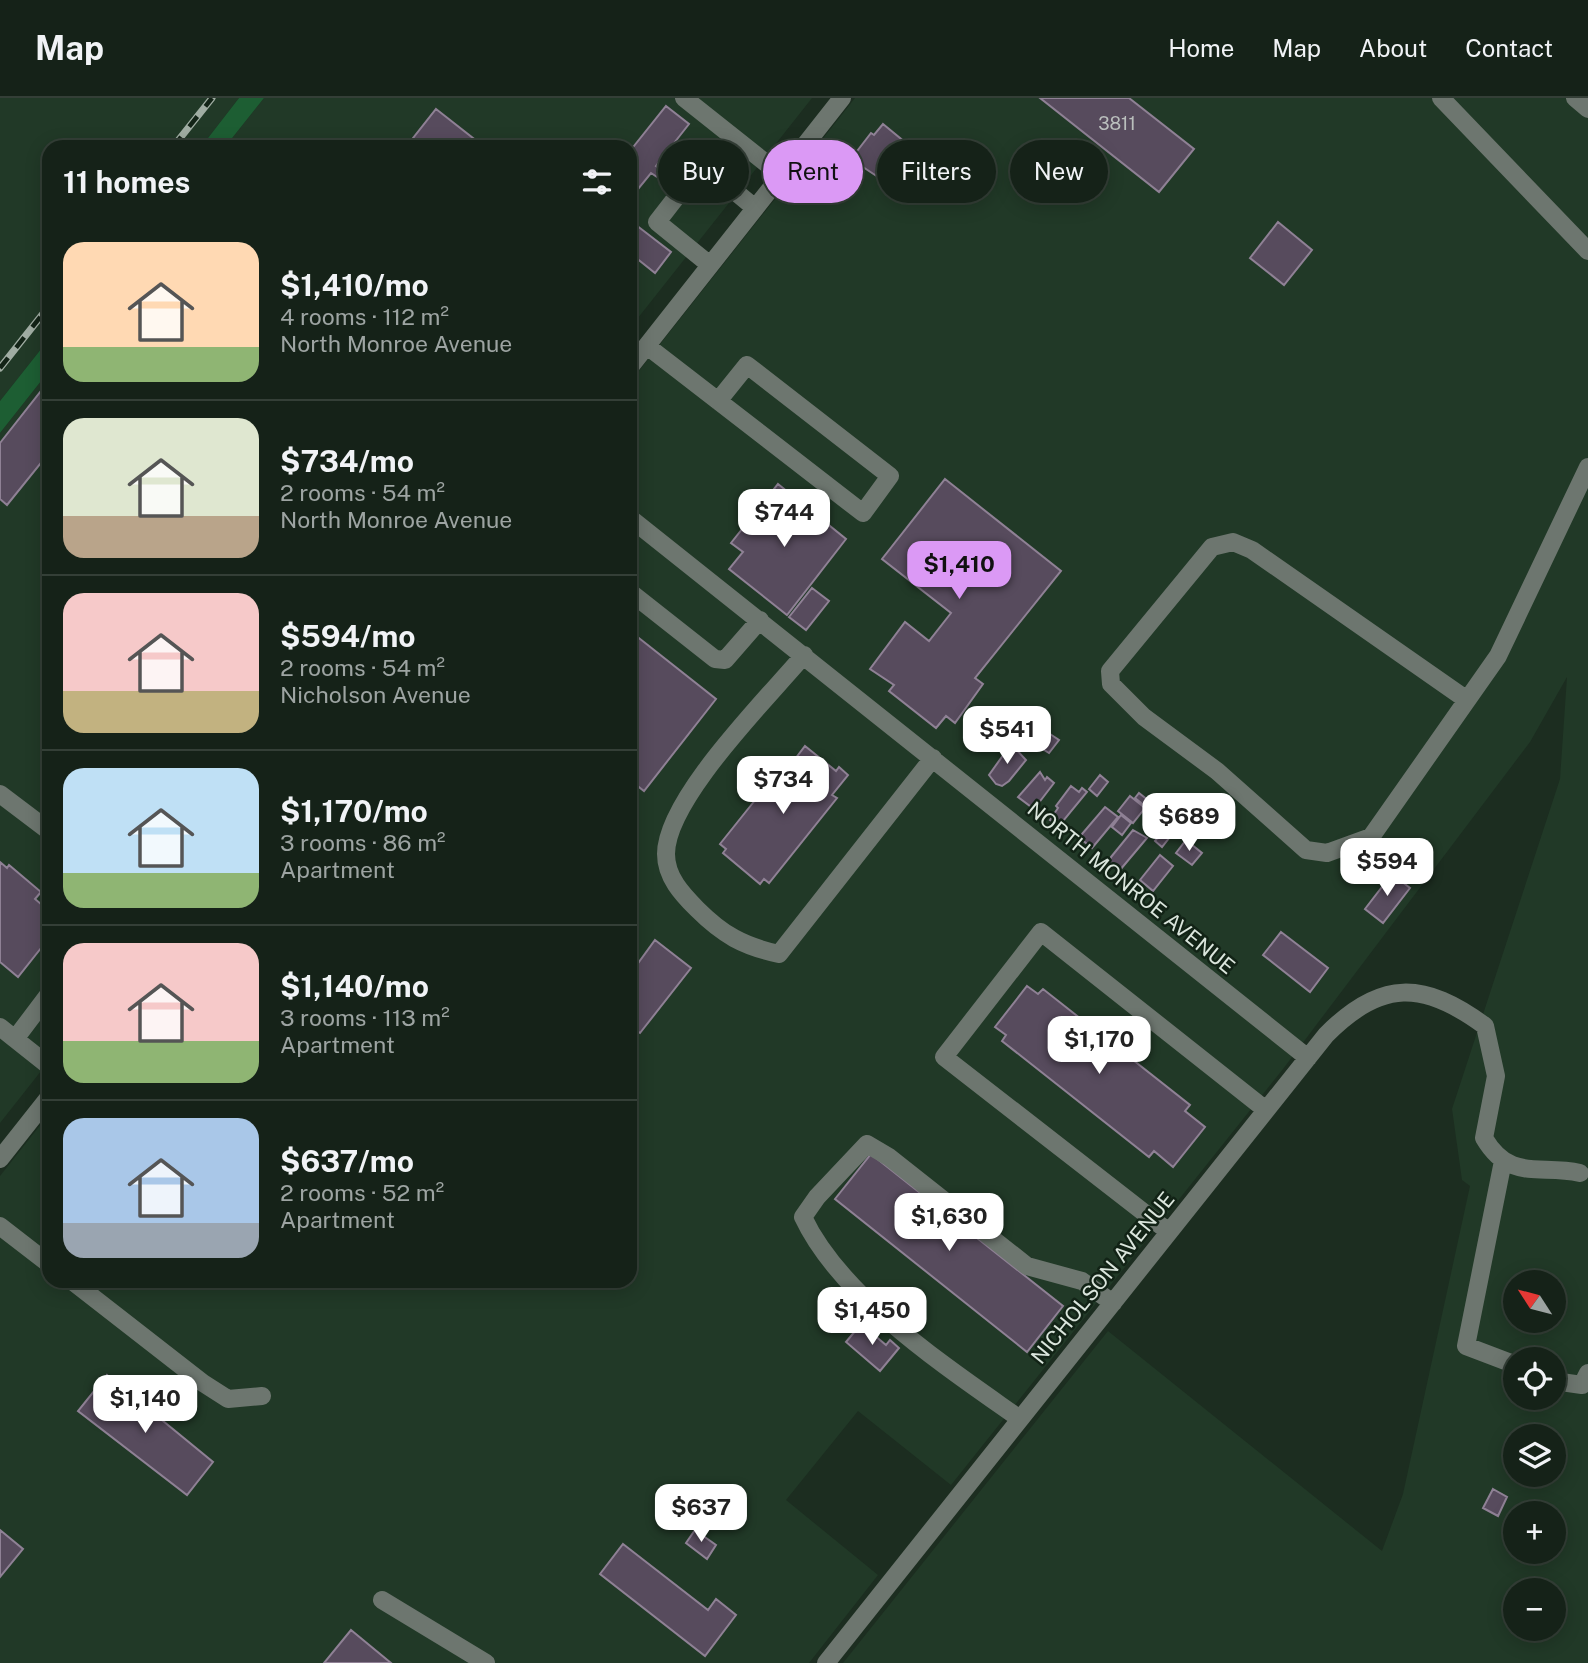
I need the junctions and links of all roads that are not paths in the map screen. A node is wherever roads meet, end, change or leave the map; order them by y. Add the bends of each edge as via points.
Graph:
1 (684, 98) edge
2 (842, 98) edge
3 (1441, 98) edge
4 (1575, 98) edge
5 (1588, 108) edge
6 (809, 140) edge
7 (763, 161) edge
8 (763, 198) edge
9 (755, 208) junction
10 (1588, 251) edge
11 (710, 265) junction
12 (647, 346) junction
13 (637, 358) edge
14 (718, 401) junction
15 (1588, 467) edge
16 (637, 523) edge
17 (637, 598) edge
18 (760, 620) junction
19 (804, 655) junction
20 (1467, 700) junction
21 (933, 758) junction
22 (0, 794) edge
23 (42, 826) edge
24 (42, 1003) edge
25 (0, 1027) edge
26 (15, 1039) junction
27 (1308, 1058) junction
28 (42, 1060) edge
29 (42, 1106) edge
30 (1266, 1110) junction
31 (0, 1159) edge
32 (1503, 1161) junction
33 (1580, 1173) dead end
34 (0, 1226) edge
35 (1169, 1232) junction
36 (42, 1259) edge
37 (81, 1288) edge
38 (1113, 1303) junction
39 (1503, 1360) edge
40 (1588, 1373) edge
41 (1566, 1383) edge
42 (262, 1396) dead end
43 (1020, 1419) junction
44 (382, 1600) dead end
45 (485, 1663) edge
46 (826, 1663) edge

1 - 7 street
2 - 6 street
3 - 10 street
4 - 5 street
8 - 9 street
9 - 11 street
9 - 11 street via 702,164 657,222
11 - 12 street
12 - 13 street
12 - 14 street
14 - 14 street via 863,513 890,476 747,365
15 - 20 street via 1498,656
16 - 18 street, NORTH MONROE AVENUE
17 - 18 street via 715,659 732,655
18 - 19 street, NORTH MONROE AVENUE
19 - 21 street, NORTH MONROE AVENUE
19 - 21 street via 688,792 671,827 666,856 677,889 713,925 746,946 779,954
20 - 20 street via 1371,837 1327,853 1306,850 1217,771 1144,717 1111,684 1110,671 1212,547 1233,542
21 - 27 street, NORTH MONROE AVENUE
22 - 23 street
24 - 26 street
25 - 26 street
26 - 28 street
27 - 30 street, NICHOLSON AVENUE
27 - 32 street, NICHOLSON AVENUE via 1337,1024 1376,998 1419,994 1455,1004 1485,1026 1496,1076 1485,1138
29 - 31 street
30 - 35 street, NICHOLSON AVENUE
30 - 35 street via 1041,932 944,1057
32 - 33 street via 1516,1169
32 - 39 street via 1466,1346
34 - 36 street
35 - 38 street, NICHOLSON AVENUE
37 - 42 street via 228,1399
38 - 43 street, NICHOLSON AVENUE
38 - 43 street via 1082,1281 1027,1266 867,1144 817,1197 803,1217 820,1250 887,1319
40 - 41 street via 1582,1385
43 - 46 street, NICHOLSON AVENUE
44 - 45 street

